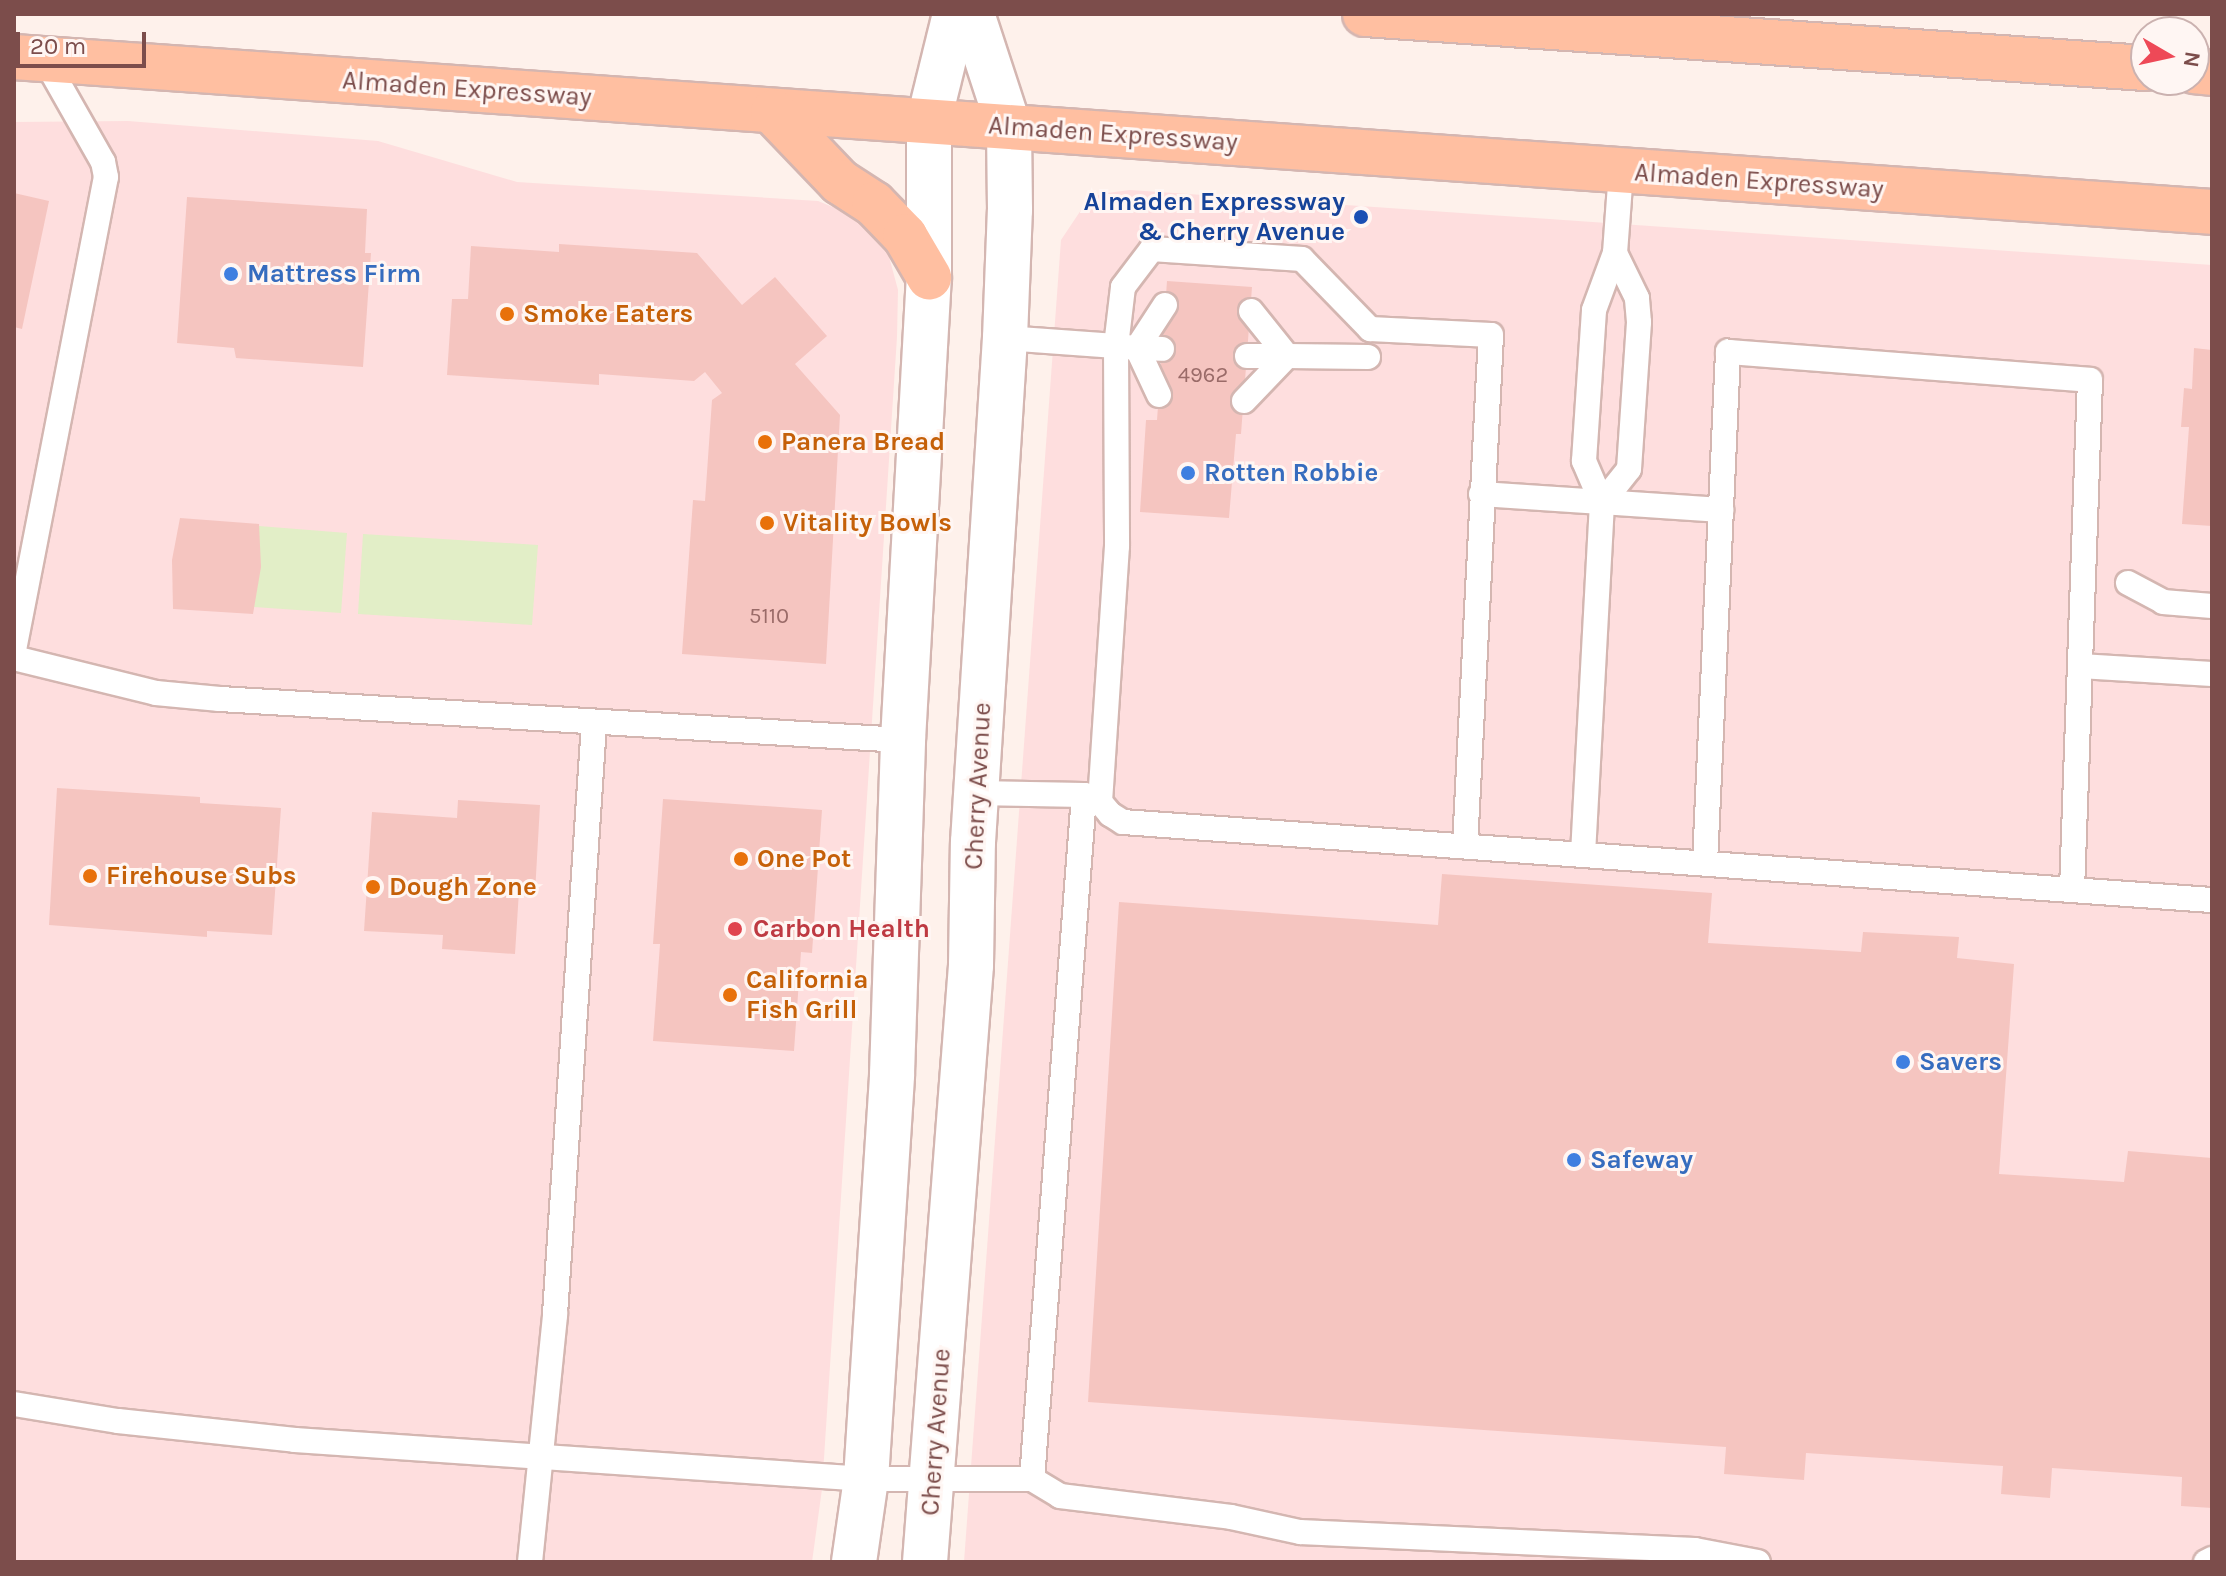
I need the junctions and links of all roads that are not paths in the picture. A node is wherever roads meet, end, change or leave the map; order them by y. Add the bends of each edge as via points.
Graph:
1 (955, 14) edge
2 (972, 14) edge
3 (1365, 14) edge
4 (30, 58) edge
5 (2130, 67) edge
6 (773, 112) junction
7 (929, 120) junction
8 (1009, 127) junction
9 (1621, 172) junction
10 (2212, 212) edge
11 (1615, 253) junction
12 (929, 277) junction
13 (1165, 305) dead end
14 (1251, 311) dead end
15 (1005, 338) junction
16 (1138, 347) junction
17 (1247, 356) dead end
18 (1287, 356) junction
19 (1368, 357) dead end
20 (1159, 395) dead end
21 (1244, 401) dead end
22 (1481, 494) junction
23 (1602, 503) junction
24 (1721, 510) junction
25 (2128, 583) dead end
26 (2212, 606) edge
27 (14, 650) edge
28 (14, 658) edge
29 (2080, 666) junction
30 (2212, 674) edge
31 (594, 723) junction
32 (903, 740) junction
33 (976, 793) junction
34 (1092, 799) junction
35 (1465, 846) junction
36 (1583, 854) junction
37 (1705, 863) junction
38 (2072, 890) junction
39 (2212, 900) edge
40 (14, 1404) edge
41 (542, 1455) junction
42 (934, 1477) junction
43 (866, 1479) junction
44 (1032, 1479) junction
45 (2212, 1559) edge
46 (530, 1562) edge
47 (854, 1562) edge
48 (925, 1562) edge
49 (1758, 1562) edge
50 (2206, 1562) edge

1 - 7 street
2 - 8 street, Cherry Avenue
3 - 5 main road
4 - 6 main road, Almaden Expressway
4 - 27 lane via 103,162 106,177
6 - 7 main road, Almaden Expressway
6 - 12 main road via 840,182 874,204 905,236
7 - 8 main road, Almaden Expressway
7 - 12 street
8 - 9 main road, Almaden Expressway
8 - 15 street, Cherry Avenue
9 - 10 main road, Almaden Expressway
9 - 11 lane
11 - 23 lane via 1594,310 1584,461
11 - 23 lane via 1637,298 1639,322 1629,469
12 - 32 street
13 - 16 lane
14 - 18 lane
15 - 16 lane
15 - 33 street, Cherry Avenue
16 - 20 lane
16 - 22 lane via 1123,287 1152,249 1302,259 1370,329 1491,335
16 - 34 lane
17 - 18 lane
18 - 19 lane
18 - 21 lane
22 - 23 lane
22 - 35 lane
23 - 24 lane
23 - 36 lane
24 - 29 lane via 1728,352 2090,380
24 - 37 lane
25 - 26 lane via 2163,602
28 - 31 lane via 156,693
29 - 30 lane
29 - 38 lane
31 - 32 lane
31 - 41 lane
32 - 43 street via 892,1074
33 - 34 lane
33 - 42 street, Cherry Avenue via 971,965
34 - 35 lane via 1123,822
34 - 44 lane
35 - 36 lane
36 - 37 lane
37 - 38 lane
38 - 39 lane
40 - 41 lane via 295,1440
41 - 43 lane
41 - 46 lane
42 - 43 lane
42 - 44 lane
42 - 48 street, Cherry Avenue
43 - 47 street
44 - 49 lane via 1060,1496 1231,1517 1300,1532 1695,1550
45 - 50 lane

